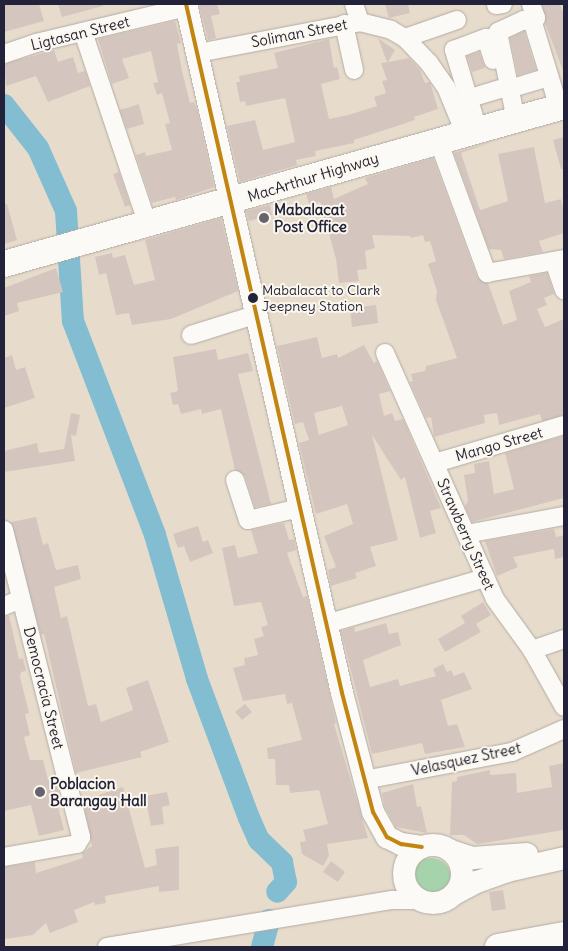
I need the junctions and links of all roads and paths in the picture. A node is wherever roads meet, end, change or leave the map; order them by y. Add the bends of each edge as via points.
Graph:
1 (354, 4) edge
2 (531, 4) edge
3 (187, 6) edge
4 (457, 20) dead end
5 (352, 23) junction
6 (533, 23) junction
7 (83, 32) junction
8 (405, 38) junction
9 (198, 53) junction
10 (4, 54) edge
11 (354, 70) dead end
12 (549, 77) junction
13 (505, 89) junction
14 (467, 99) junction
15 (562, 107) edge
16 (512, 121) junction
17 (472, 132) junction
18 (438, 140) junction
19 (229, 202) junction
20 (147, 222) junction
21 (559, 260) edge
22 (4, 264) edge
23 (564, 290) edge
24 (255, 315) junction
25 (191, 335) dead end
26 (385, 353) dead end
27 (564, 425) edge
28 (435, 463) junction
29 (235, 480) dead end
30 (300, 508) junction
31 (564, 516) edge
32 (4, 530) edge
33 (466, 534) junction
34 (485, 578) junction
35 (21, 600) junction
36 (4, 606) edge
37 (326, 624) junction
38 (564, 638) edge
39 (532, 650) junction
40 (564, 707) edge
41 (564, 729) edge
42 (364, 780) junction
43 (383, 831) junction
44 (564, 846) edge
45 (422, 847) junction
46 (451, 851) junction
47 (4, 857) edge
48 (564, 858) edge
49 (454, 894) junction
50 (401, 895) junction
51 (564, 935) edge
52 (107, 947) edge
53 (498, 947) edge

1 - 5 street
2 - 6 street via 536,18
3 - 7 street, Ligtasan Street
3 - 9 main road
4 - 8 street
5 - 8 street, Soliman Street via 391,30
5 - 9 street, Soliman Street
5 - 11 street
6 - 12 street
6 - 13 street via 524,20 498,32
7 - 10 street, Ligtasan Street
7 - 20 street
8 - 17 street, Soliman Street via 446,87
9 - 19 main road
12 - 13 street
12 - 15 street
13 - 14 street
13 - 14 street via 488,41 483,38 454,50
13 - 16 street
14 - 17 street
15 - 16 highway, MacArthur Highway
16 - 17 highway, MacArthur Highway
17 - 18 highway, MacArthur Highway
18 - 19 highway, MacArthur Highway
18 - 21 street via 489,274
19 - 20 highway, MacArthur Highway
19 - 24 main road
20 - 22 highway, MacArthur Highway
21 - 23 street
24 - 25 street
24 - 30 main road
26 - 28 street, Strawberry Street
27 - 28 street, Mango Street
28 - 33 street, Strawberry Street
29 - 30 street via 248,520
30 - 37 main road
31 - 33 street
32 - 35 street, Democracia Street
33 - 34 street, Strawberry Street
34 - 37 street
34 - 39 street, Strawberry Street via 495,599
35 - 36 street
35 - 47 street, Democracia Street via 81,837 77,844
37 - 42 main road
38 - 39 street
39 - 40 street, Strawberry Street
41 - 42 street, Velasquez Street via 512,752
42 - 43 main road via 373,812
43 - 45 main road via 401,844
43 - 50 main road
44 - 46 main road via 510,858 473,858
45 - 46 main road via 440,845
45 - 50 main road via 406,864
46 - 49 main road via 462,872
48 - 49 main road via 507,871
49 - 50 main road via 438,903
50 - 52 street
51 - 53 highway

